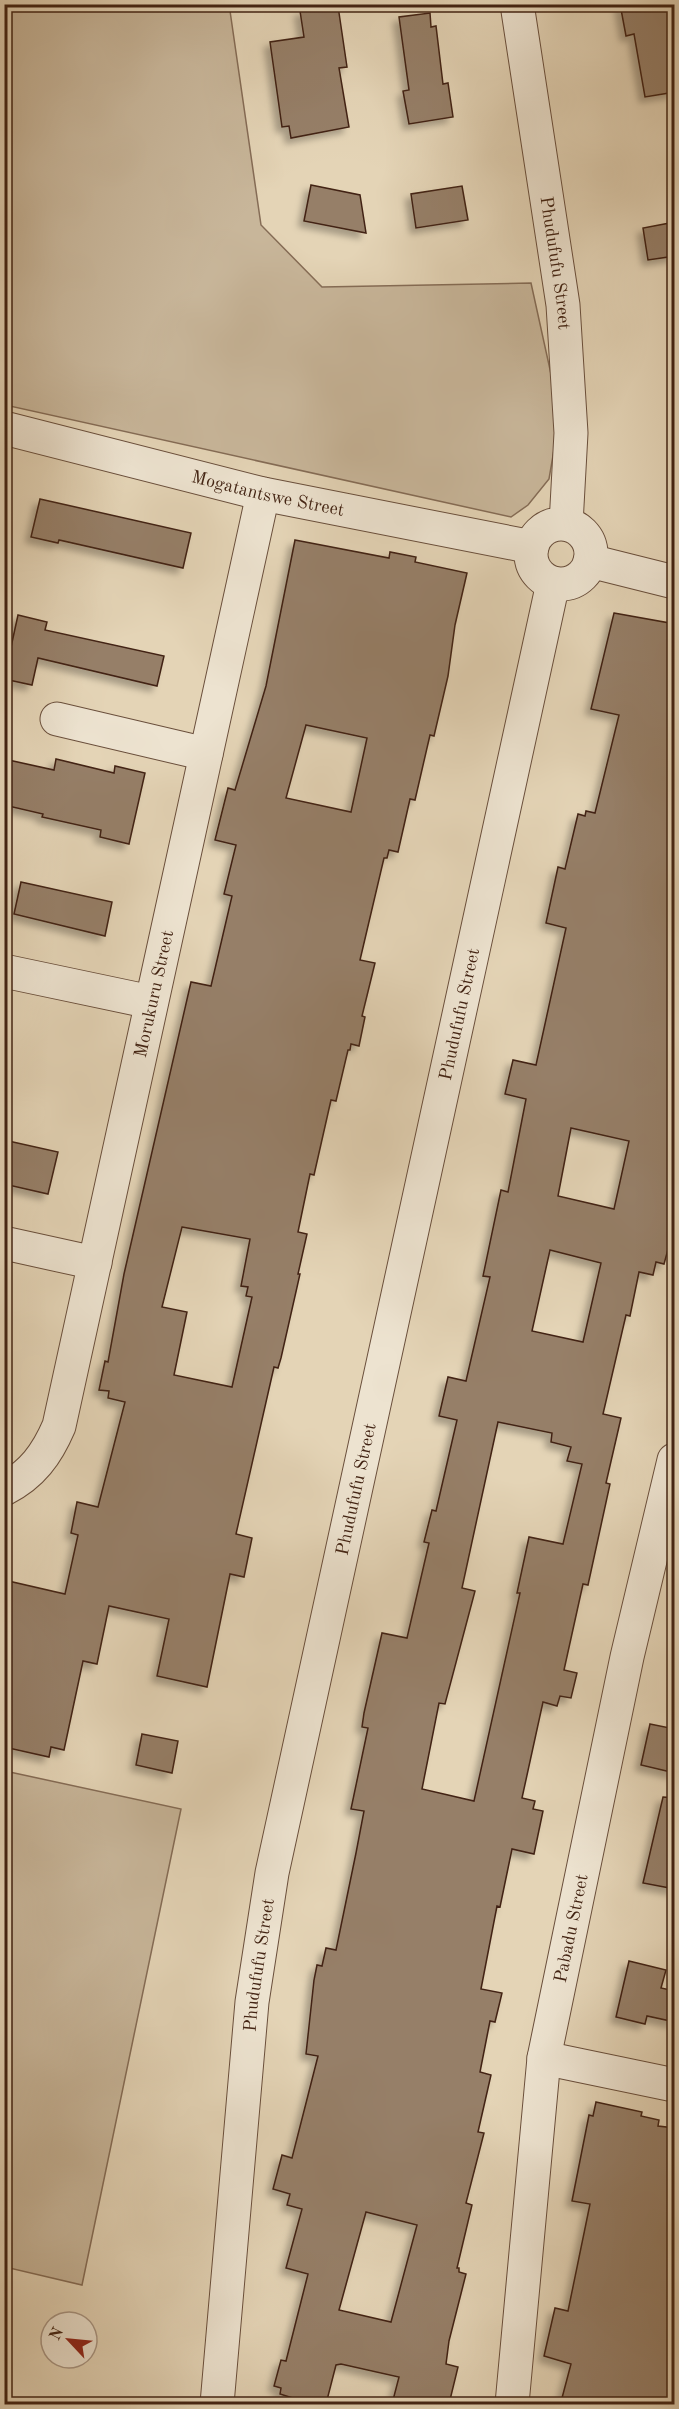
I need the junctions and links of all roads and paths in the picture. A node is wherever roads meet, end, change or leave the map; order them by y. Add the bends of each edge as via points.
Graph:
1 (517, 4) edge
2 (4, 428) edge
3 (263, 494) junction
4 (566, 524) junction
5 (532, 547) junction
6 (590, 561) junction
7 (675, 582) edge
8 (553, 583) junction
9 (57, 719) dead end
10 (206, 754) junction
11 (4, 970) edge
12 (152, 1002) junction
13 (4, 1243) edge
14 (95, 1263) junction
15 (675, 1460) edge
16 (13, 1485) edge
17 (544, 2058) junction
18 (675, 2085) edge
19 (216, 2404) edge
20 (512, 2404) edge

1 - 4 street, Phudufufu Street via 562,305 571,433
2 - 3 street, Mogatantswe Street
3 - 5 street, Mogatantswe Street
3 - 10 street, Morukuru Street
4 - 5 street via 547,528
4 - 6 street via 589,542
5 - 8 street via 536,572
6 - 7 street
6 - 8 street via 572,583
8 - 19 street, Phudufufu Street via 272,1873 252,2002
9 - 10 street
10 - 12 street, Morukuru Street
11 - 12 street
12 - 14 street, Morukuru Street
13 - 14 street
14 - 16 street, Morukuru Street via 58,1426 38,1464
15 - 17 street, Pabadu Street via 627,1657
17 - 18 street
17 - 20 street, Pabadu Street

